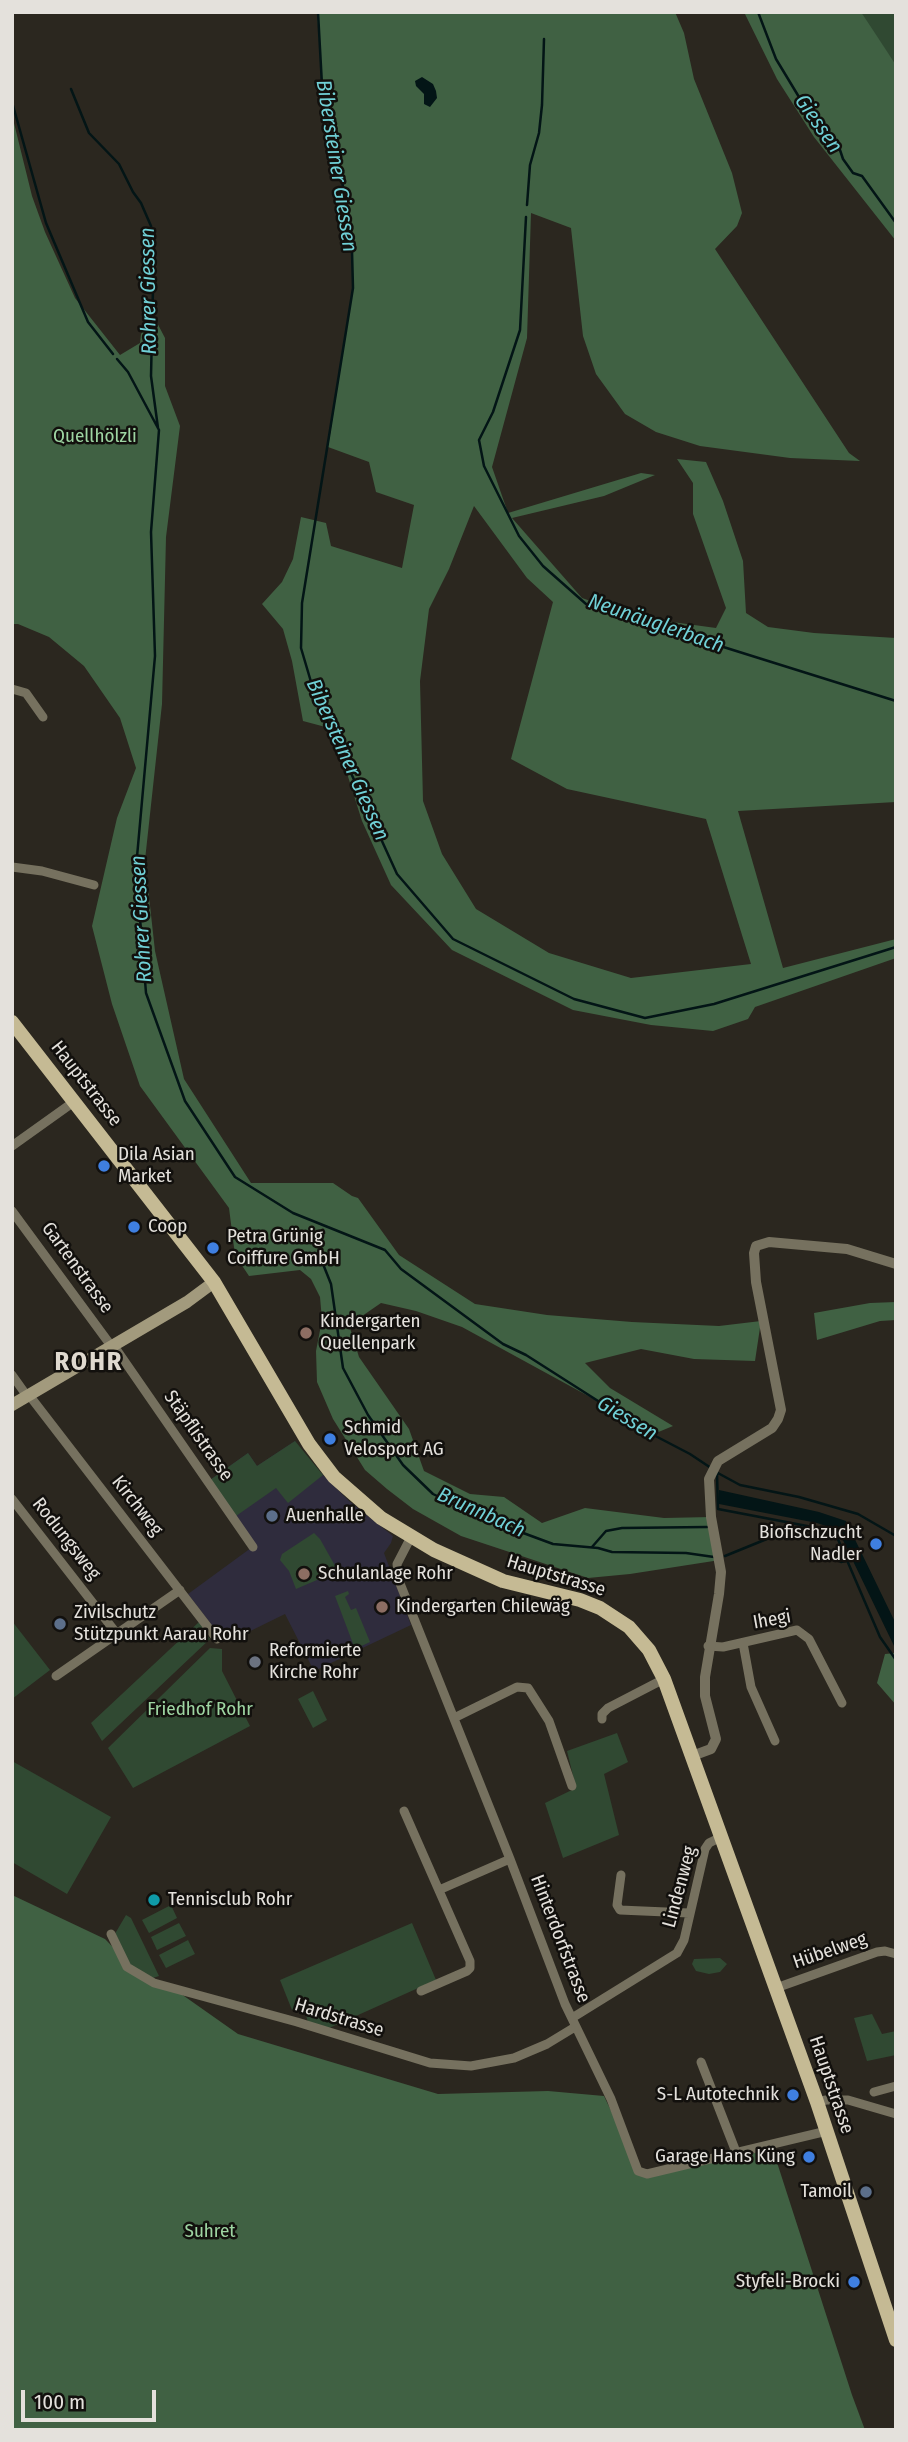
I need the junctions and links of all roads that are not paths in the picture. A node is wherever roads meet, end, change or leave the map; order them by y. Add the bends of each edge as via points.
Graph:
1 (12, 689) edge
2 (43, 717) dead end
3 (12, 867) edge
4 (94, 885) dead end
5 (12, 1022) edge
6 (75, 1101) junction
7 (12, 1146) edge
8 (12, 1211) edge
9 (896, 1264) edge
10 (214, 1282) junction
11 (113, 1346) junction
12 (12, 1375) edge
13 (28, 1396) junction
14 (12, 1405) edge
15 (12, 1499) edge
16 (411, 1537) junction
17 (253, 1547) dead end
18 (180, 1590) junction
19 (117, 1634) junction
20 (217, 1639) dead end
21 (743, 1643) junction
22 (708, 1646) junction
23 (56, 1676) dead end
24 (664, 1679) junction
25 (842, 1703) dead end
26 (454, 1718) junction
27 (602, 1719) dead end
28 (775, 1741) dead end
29 (692, 1756) junction
30 (572, 1786) dead end
31 (404, 1811) dead end
32 (721, 1837) junction
33 (510, 1859) junction
34 (621, 1875) dead end
35 (439, 1889) junction
36 (689, 1913) junction
37 (111, 1934) dead end
38 (896, 1954) edge
39 (776, 1988) junction
40 (422, 1991) dead end
41 (573, 2022) junction
42 (701, 2062) dead end
43 (896, 2086) edge
44 (874, 2092) dead end
45 (817, 2102) junction
46 (896, 2114) edge
47 (827, 2131) junction
48 (736, 2152) junction
49 (896, 2340) edge

1 - 2 street via 26,693
3 - 4 street
5 - 6 main road, Hauptstrasse
6 - 7 street
6 - 10 main road, Hauptstrasse
8 - 11 street, Gartenstrasse
9 - 22 street via 847,1249 769,1242 754,1252 781,1410 766,1433 718,1461 712,1470 711,1517 721,1572
10 - 11 main road
10 - 16 main road, Hauptstrasse via 302,1434 329,1471 368,1508
11 - 13 main road
11 - 17 street, Stäpflistrasse
12 - 13 street, Kirchweg
13 - 14 main road
13 - 18 street, Kirchweg
15 - 19 street, Rodungsweg
16 - 24 main road, Hauptstrasse via 503,1581 580,1600 610,1614 639,1637
16 - 26 street, Hinterdorfstrasse via 397,1564 399,1581
18 - 19 street
18 - 20 street, Kirchweg
19 - 23 street
21 - 22 street, Ihegi
21 - 25 street, Ihegi via 801,1632
21 - 28 street via 751,1687
22 - 29 street via 705,1696 716,1739 711,1749
24 - 27 street via 608,1708
24 - 29 main road, Hauptstrasse
26 - 30 street via 517,1687 528,1688 549,1721
26 - 33 street, Hinterdorfstrasse
29 - 32 main road, Hauptstrasse
31 - 35 street
32 - 36 street, Lindenweg via 705,1849
32 - 39 main road, Hauptstrasse
33 - 35 street
33 - 41 street, Hinterdorfstrasse
34 - 36 street via 620,1910
35 - 40 street via 470,1965 467,1971
36 - 41 street, Lindenweg via 684,1940 672,1958
37 - 41 street, Hardstrasse via 127,1967 154,1983 430,2063 471,2066 514,2058 547,2044
38 - 39 street, Hübelweg via 877,1952
39 - 45 main road, Hauptstrasse
41 - 48 street, Hinterdorfstrasse via 611,2099 638,2171 647,2174
42 - 48 street
43 - 44 street
45 - 46 street via 848,2100
45 - 47 main road, Hauptstrasse
47 - 48 street, Hinterdorfstrasse
47 - 49 main road, Hauptstrasse

